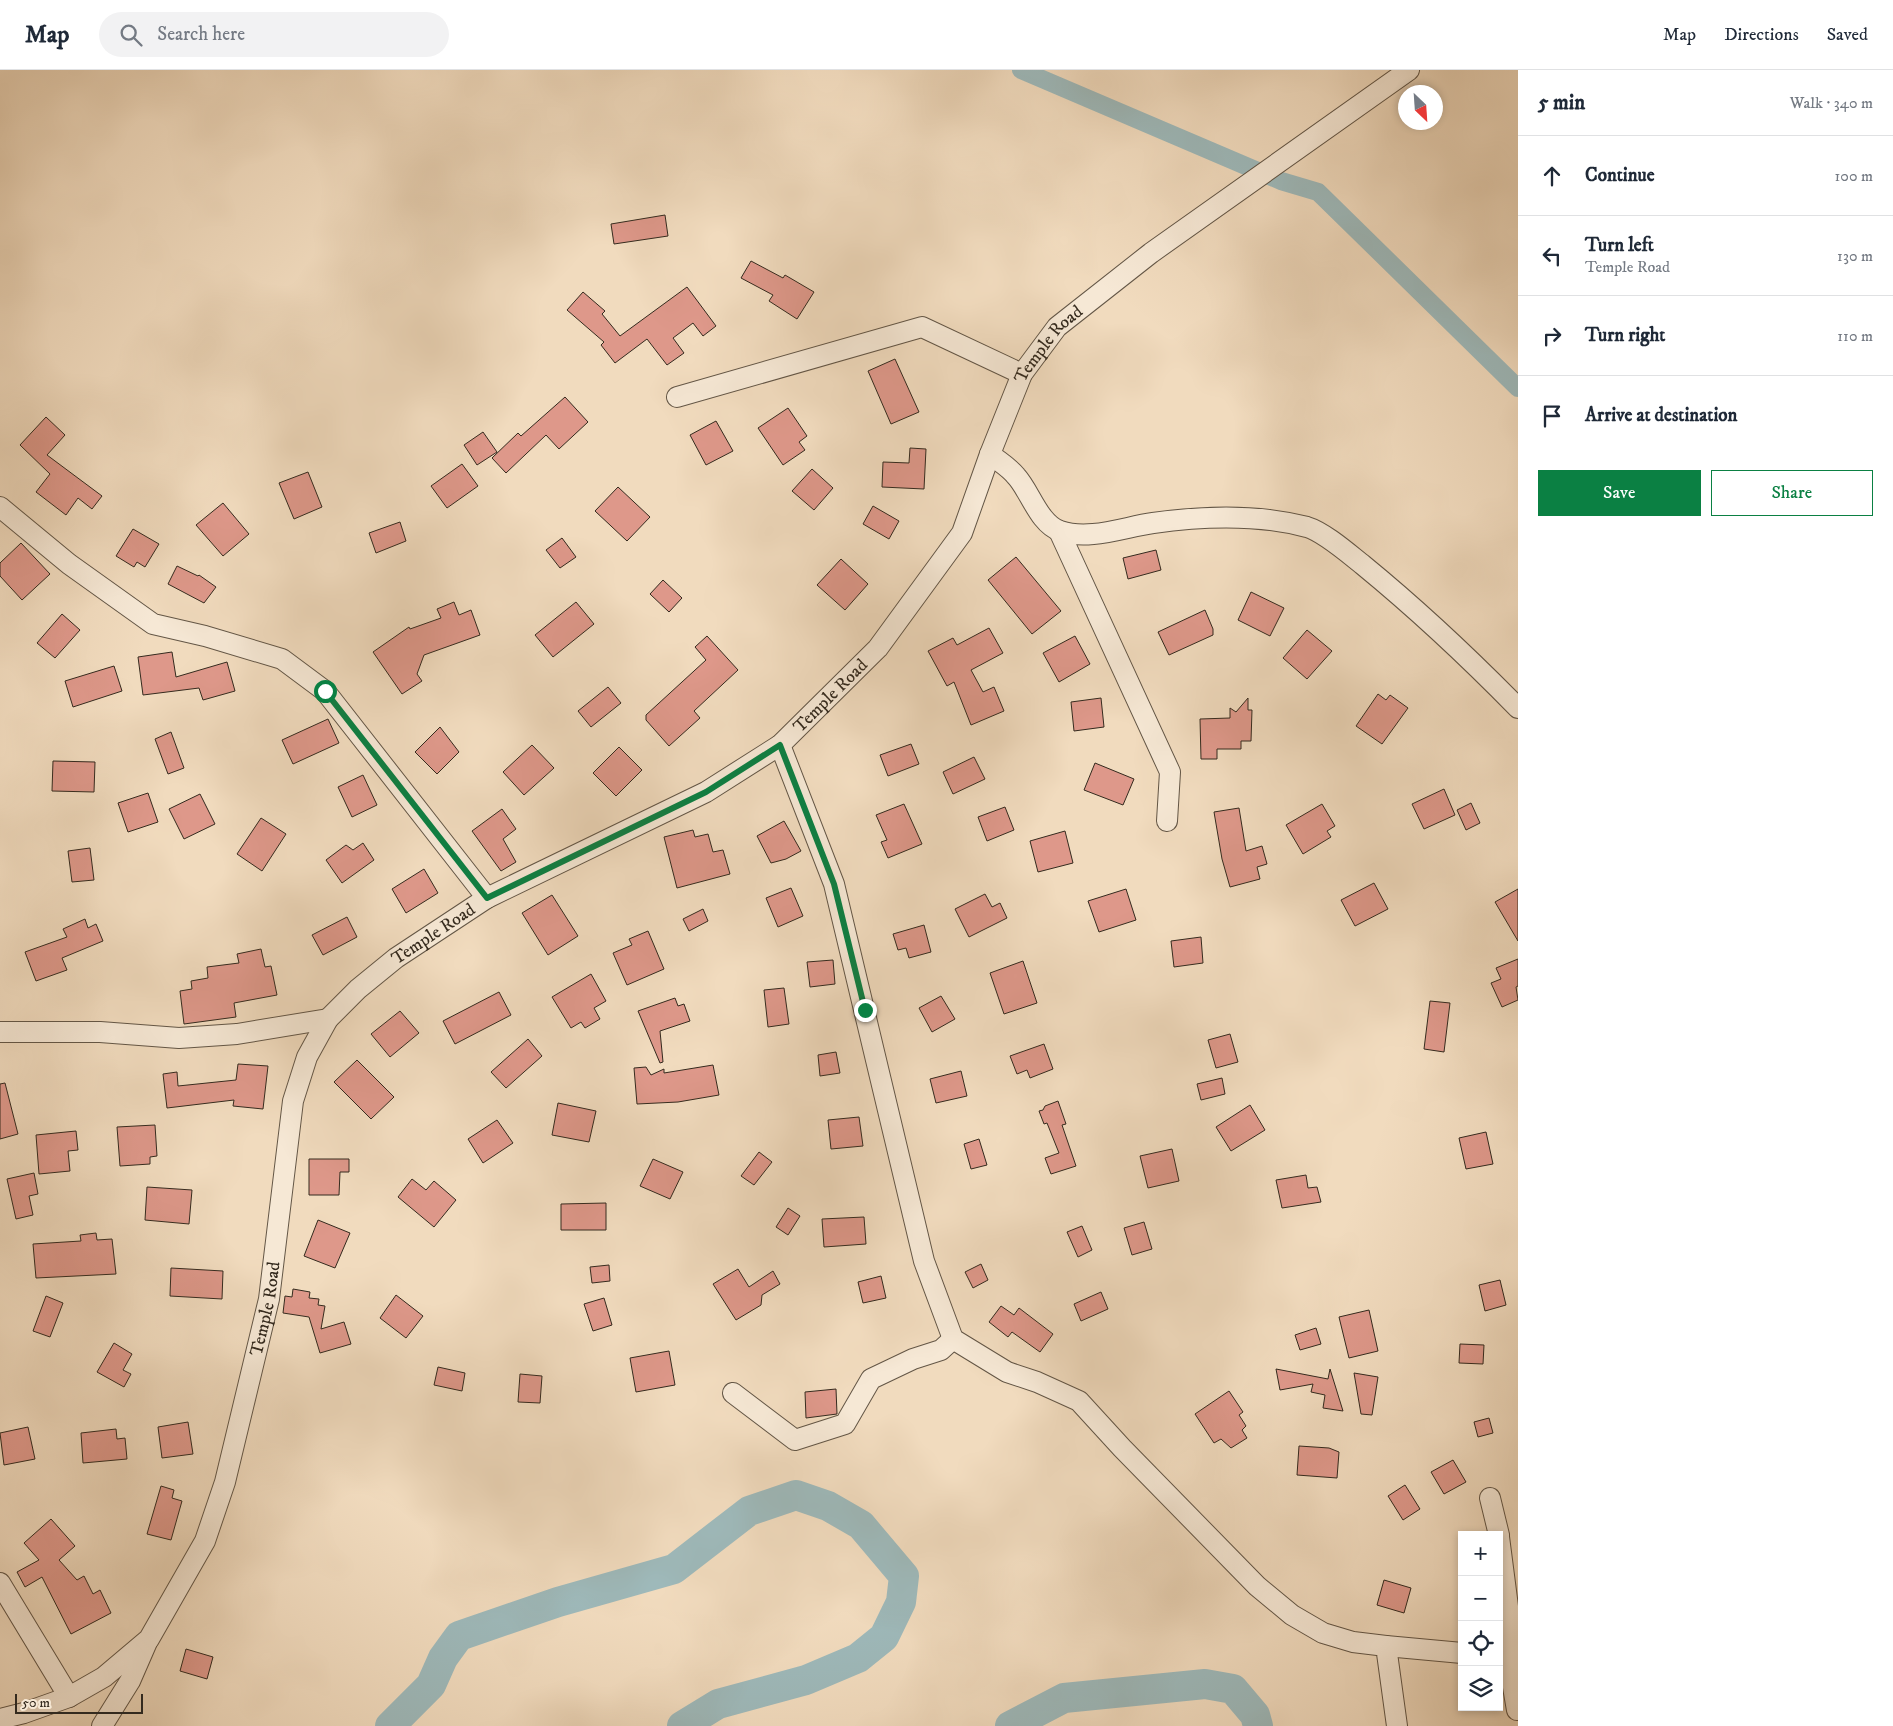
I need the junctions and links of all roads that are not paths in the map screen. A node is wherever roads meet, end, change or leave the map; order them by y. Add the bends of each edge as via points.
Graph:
1 (1409, 70) edge
2 (1022, 374) junction
3 (676, 397) dead end
4 (990, 454) junction
5 (0, 507) edge
6 (1059, 531) junction
7 (1518, 708) edge
8 (780, 745) junction
9 (1168, 820) dead end
10 (487, 898) junction
11 (328, 1019) junction
12 (0, 1032) edge
13 (952, 1339) junction
14 (732, 1393) dead end
15 (1490, 1498) dead end
16 (1498, 1531) edge
17 (1503, 1567) edge
18 (0, 1582) edge
19 (149, 1638) junction
20 (1386, 1646) junction
21 (1458, 1653) edge
22 (1503, 1658) edge
23 (69, 1697) junction
24 (1518, 1710) edge
25 (0, 1719) edge
26 (102, 1726) edge
27 (1397, 1726) edge

1 - 2 street, Temple Road via 1151,253 1057,327
2 - 3 street via 922,327
2 - 4 street, Temple Road
4 - 6 street via 1016,475 1045,519
4 - 8 street, Temple Road via 962,532 878,648
5 - 10 street via 69,564 152,624 282,658 325,691
6 - 7 street via 1088,534 1154,523 1216,518 1264,520 1309,528 1345,551 1396,592 1465,654
6 - 9 street via 1170,772
8 - 10 street, Temple Road via 706,792
8 - 13 street via 834,884 924,1261
10 - 11 street, Temple Road via 396,958
11 - 12 street via 237,1034 179,1038 100,1032
11 - 19 street, Temple Road via 307,1057 293,1101 269,1299 225,1482 205,1541
13 - 14 street via 941,1350 871,1379 845,1424 795,1440
13 - 20 street via 1008,1372 1079,1401 1257,1586 1292,1615 1323,1633 1353,1642
15 - 16 street
17 - 22 street via 1510,1622
18 - 23 street
19 - 23 street, Temple Road via 104,1677
19 - 26 street via 130,1681
20 - 21 street
20 - 27 street
22 - 24 street
23 - 25 street, Temple Road

